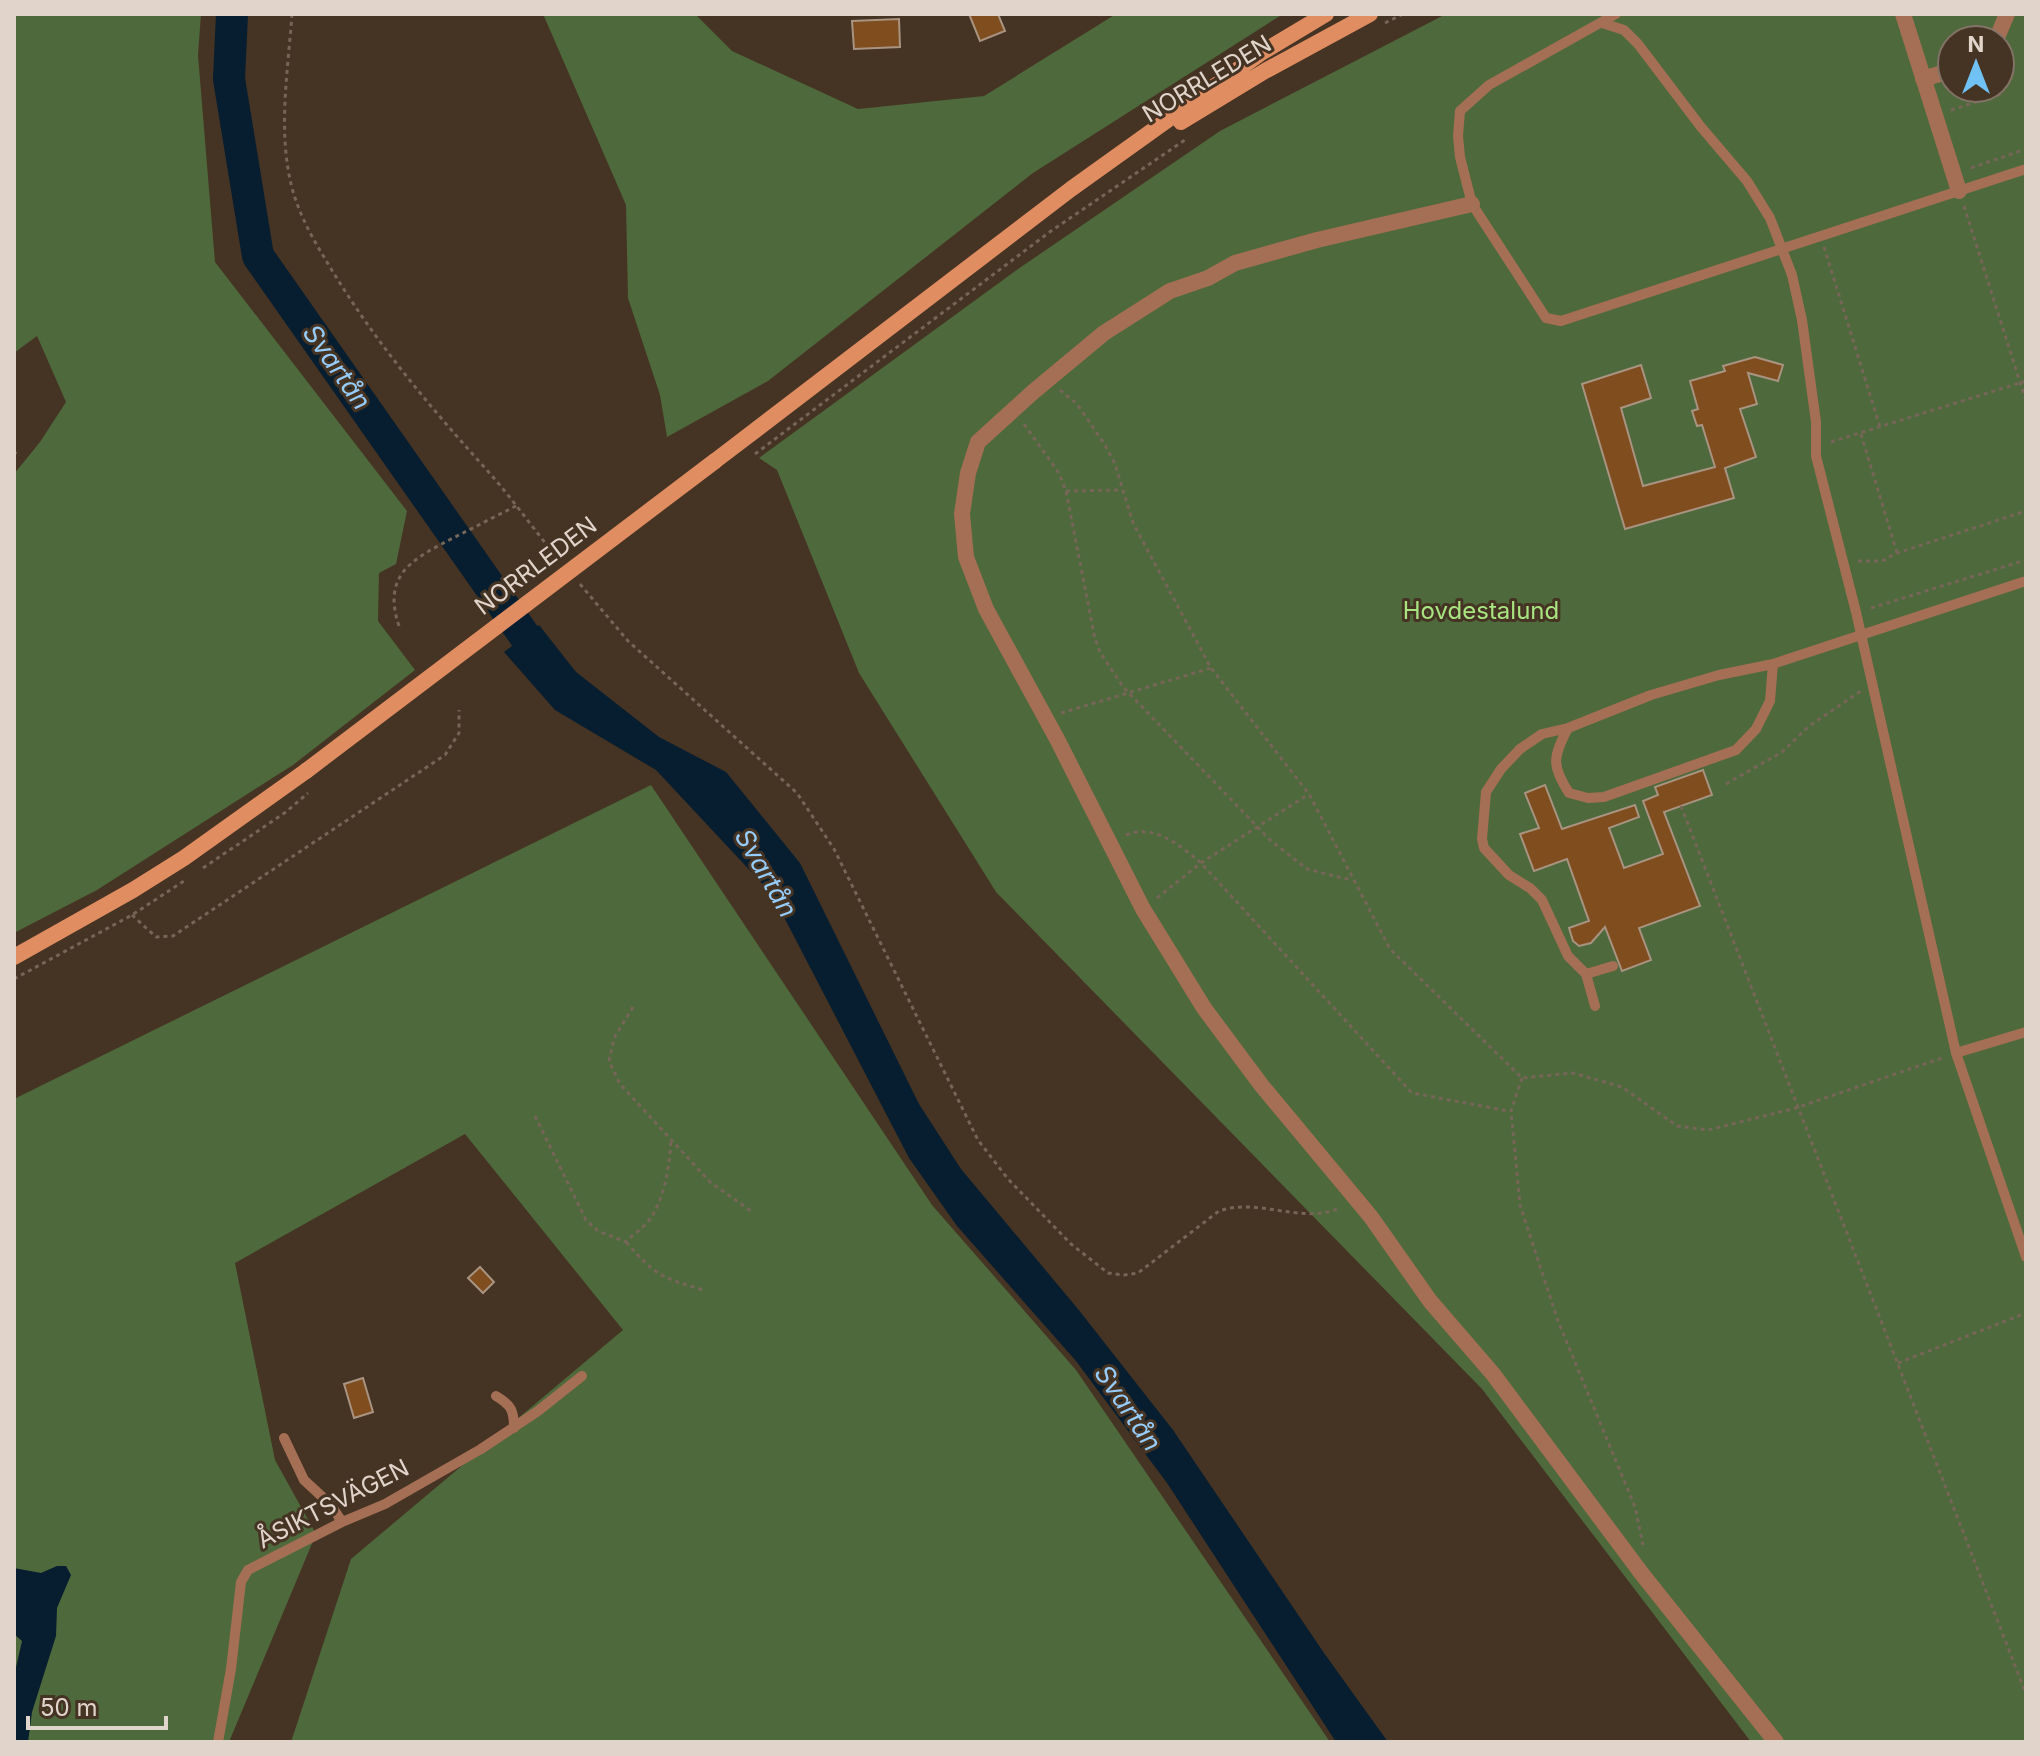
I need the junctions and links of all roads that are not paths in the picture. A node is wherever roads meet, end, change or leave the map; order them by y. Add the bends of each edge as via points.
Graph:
1 (1326, 14) edge
2 (1616, 14) edge
3 (1903, 14) edge
4 (1374, 20) edge
5 (1602, 23) junction
6 (1936, 75) edge
7 (1923, 79) junction
8 (2026, 169) edge
9 (1071, 189) junction
10 (1959, 191) junction
11 (1472, 204) junction
12 (1781, 249) junction
13 (2026, 581) edge
14 (1860, 634) junction
15 (1773, 664) junction
16 (1568, 728) junction
17 (14, 957) edge
18 (1613, 966) dead end
19 (1586, 974) junction
20 (1595, 1006) dead end
21 (2026, 1032) edge
22 (1956, 1053) junction
23 (2026, 1257) edge
24 (582, 1376) dead end
25 (496, 1396) dead end
26 (514, 1428) junction
27 (284, 1438) dead end
28 (342, 1522) junction
29 (218, 1742) edge
30 (1776, 1742) edge

1 - 9 main road, NORRLEDEN via 1261,53
2 - 5 lane
3 - 7 street
4 - 9 main road, NORRLEDEN via 1265,71
5 - 11 lane via 1489,85 1460,111 1460,157
5 - 12 lane via 1624,30 1638,44 1747,181 1770,218
6 - 7 street
7 - 10 street
8 - 10 lane
9 - 17 main road, NORRLEDEN, bridge via 306,771 158,874
10 - 12 lane
11 - 12 lane via 1550,321
11 - 30 street via 1235,263 1170,291 1104,333 978,442 962,514 966,557 986,609 1143,909 1204,1008
12 - 14 lane via 1802,320 1816,456
13 - 14 lane
14 - 15 lane
14 - 22 lane
15 - 16 lane via 1651,695
15 - 16 lane via 1770,701 1756,729 1736,750 1604,797 1569,793 1555,772 1557,750
16 - 19 lane via 1542,734 1501,769 1486,792 1482,839 1509,875 1542,900 1568,956
18 - 19 lane
19 - 20 lane
21 - 22 lane
22 - 23 lane
24 - 26 lane, ÅSIKTSVÄGEN
25 - 26 lane via 510,1404
26 - 28 lane, ÅSIKTSVÄGEN via 385,1504
27 - 28 lane via 304,1480
28 - 29 lane, ÅSIKTSVÄGEN via 248,1570 241,1582

